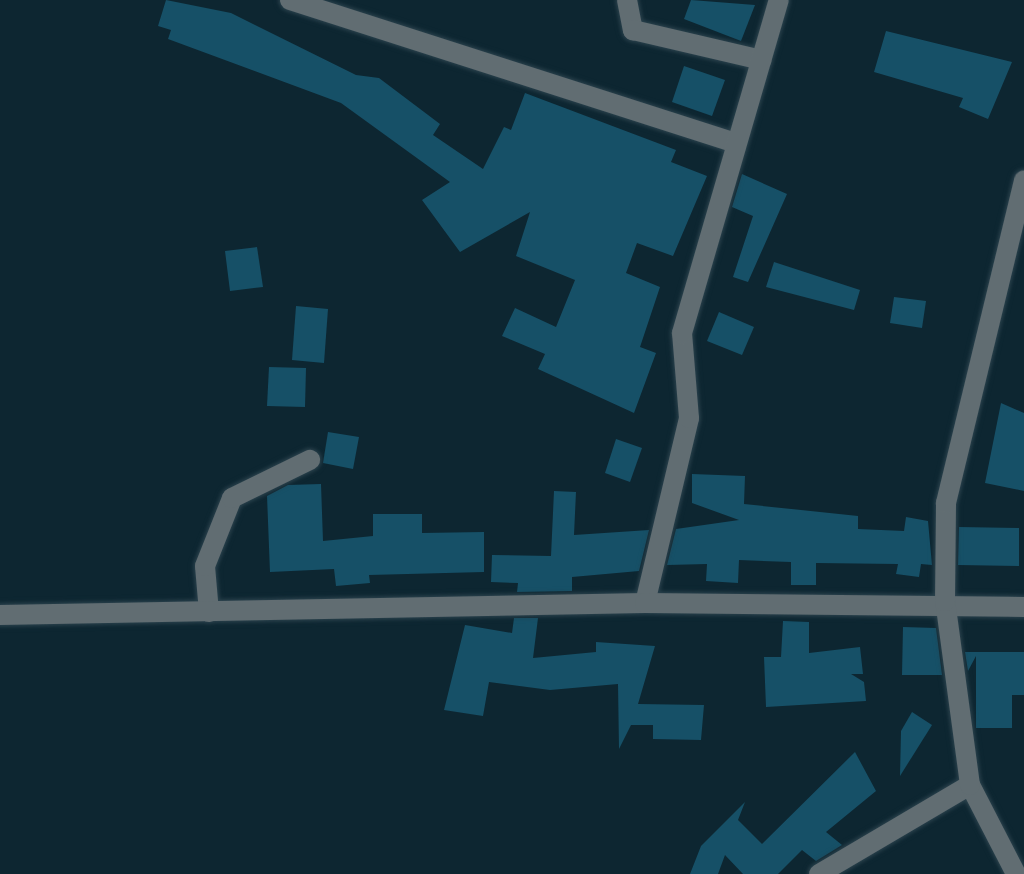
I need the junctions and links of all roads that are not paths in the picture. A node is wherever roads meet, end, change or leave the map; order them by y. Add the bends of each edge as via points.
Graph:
1 (290, 0) edge
2 (627, 0) edge
3 (779, 0) edge
4 (762, 60) junction
5 (732, 142) junction
6 (1024, 180) edge
7 (1015, 252) edge
8 (310, 460) dead end
9 (945, 601) junction
10 (645, 603) junction
11 (1024, 607) edge
12 (209, 612) junction
13 (0, 615) edge
14 (970, 785) junction
15 (819, 874) edge
16 (1016, 874) edge

1 - 5 street
2 - 4 street via 633,30
3 - 4 street
4 - 5 street
5 - 10 street via 682,333 689,418
6 - 7 street
7 - 9 street via 946,503
8 - 12 street via 232,498 205,566
9 - 10 street
9 - 11 street
9 - 14 street
10 - 12 street
12 - 13 street
14 - 15 street
14 - 16 street

